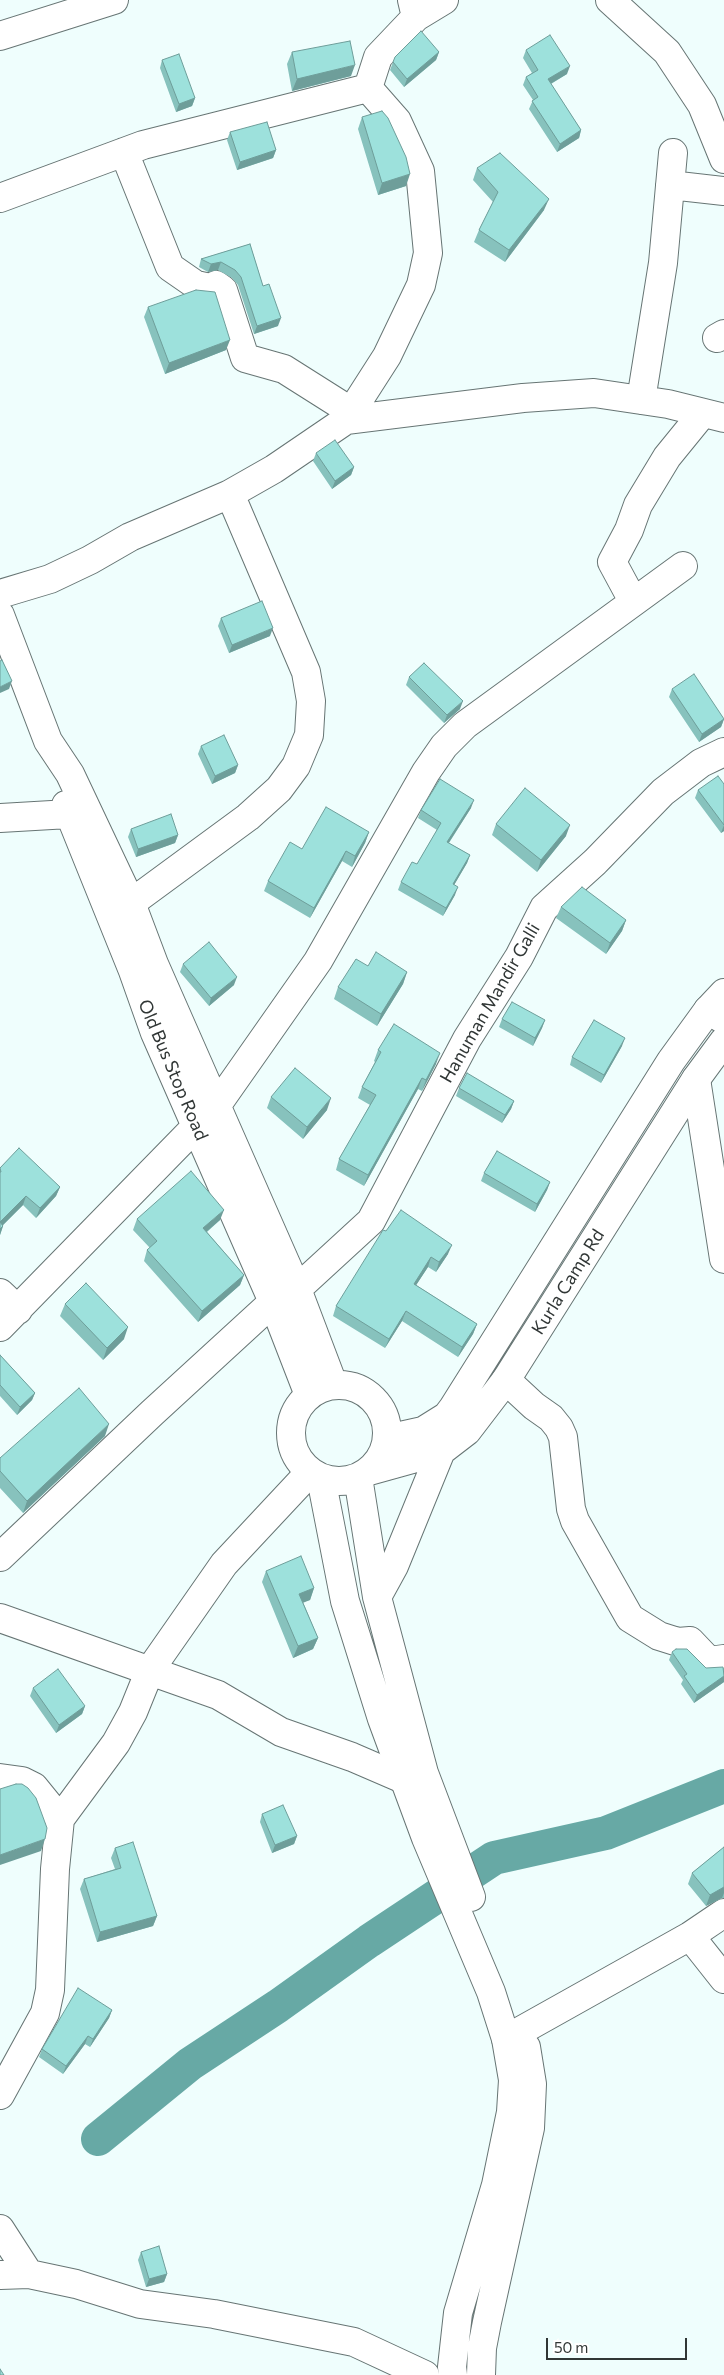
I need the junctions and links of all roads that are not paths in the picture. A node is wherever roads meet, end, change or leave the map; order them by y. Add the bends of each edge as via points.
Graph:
1 (114, 0) edge
2 (444, 0) edge
3 (610, 0) edge
4 (414, 8) edge
5 (0, 36) edge
6 (368, 88) junction
7 (124, 152) junction
8 (673, 153) dead end
9 (724, 159) edge
10 (670, 185) junction
11 (724, 191) edge
12 (0, 198) edge
13 (641, 400) junction
14 (349, 416) junction
15 (713, 416) edge
16 (230, 494) junction
17 (683, 566) dead end
18 (0, 594) edge
19 (633, 601) junction
20 (0, 615) edge
21 (48, 742) junction
22 (724, 752) edge
23 (69, 814) junction
24 (0, 818) edge
25 (130, 904) junction
26 (143, 967) junction
27 (719, 1008) edge
28 (724, 1041) edge
29 (696, 1080) junction
30 (217, 1105) junction
31 (196, 1125) junction
32 (724, 1259) edge
33 (297, 1289) junction
34 (273, 1302) junction
35 (6, 1310) edge
36 (506, 1380) junction
37 (333, 1384) junction
38 (308, 1394) junction
39 (387, 1439) junction
40 (440, 1452) junction
41 (363, 1474) junction
42 (316, 1475) junction
43 (0, 1557) edge
44 (377, 1597) junction
45 (0, 1618) edge
46 (724, 1660) edge
47 (150, 1670) junction
48 (414, 1776) junction
49 (0, 1778) edge
50 (75, 1800) junction
51 (724, 1913) edge
52 (690, 1936) junction
53 (724, 1979) edge
54 (514, 2035) junction
55 (0, 2096) edge
56 (0, 2229) edge
57 (29, 2274) junction
58 (0, 2275) edge
59 (425, 2375) edge
60 (453, 2375) edge
61 (480, 2375) edge

1 - 5 street
2 - 4 street
3 - 9 street via 666,52 702,105
4 - 6 street via 378,57
6 - 7 street
6 - 14 street via 397,121 420,172 428,253 421,285 387,356
7 - 12 street
7 - 14 street via 170,267 196,284 210,288 216,284 223,290 245,358 284,369
8 - 10 street
10 - 11 street
10 - 13 street
13 - 14 street via 594,393
13 - 15 street
14 - 16 street via 274,469
15 - 19 street via 667,457 638,504 612,562
16 - 18 street via 130,537 50,579
16 - 25 street via 306,672 311,701 309,735 296,766 279,789 248,817
17 - 19 street
19 - 30 street via 465,725 444,746 318,961
20 - 21 street, Old Bus Stop Road
21 - 23 street, Old Bus Stop Road via 52,772
21 - 25 street, Old Bus Stop Road via 70,774
22 - 33 street, Hanuman Mandir Galli via 701,763 663,792 595,862 544,908 519,957 454,1063 371,1221
23 - 24 street
23 - 26 street, Old Bus Stop Road
25 - 26 street, Old Bus Stop Road
26 - 30 street, Old Bus Stop Road
26 - 31 street, Old Bus Stop Road via 154,1033
27 - 39 street, Kurla Camp Rd via 671,1061 454,1408 423,1431
28 - 29 street, Kurla Camp Rd
29 - 32 street
29 - 36 street, Kurla Camp Rd
30 - 31 street
30 - 33 street, Old Bus Stop Road
31 - 34 street, Old Bus Stop Road
31 - 35 street
33 - 34 street, Hanuman Mandir Galli
33 - 37 street, Old Bus Stop Road
34 - 38 street, Old Bus Stop Road
34 - 43 street, Hanuman Mandir Galli
36 - 40 street, Kurla Camp Rd via 467,1431
36 - 46 street via 559,1428 575,1521 630,1618 659,1636 678,1642 690,1641 709,1661
37 - 38 street
37 - 39 street via 346,1384 368,1394 384,1414
38 - 42 street via 295,1412 290,1434 296,1455
39 - 41 street via 384,1451
40 - 41 street, Kurla Camp Rd
40 - 44 street via 394,1566
41 - 42 street, Kurla Camp Rd via 339,1481
41 - 44 street
42 - 47 street via 224,1564
42 - 48 street via 346,1601
44 - 48 street
45 - 47 street
47 - 48 street via 218,1695 281,1732
47 - 50 street via 116,1743
48 - 54 street
49 - 50 street via 22,1780
50 - 55 street via 56,1869 50,1990 44,2013
51 - 52 street
52 - 53 street
52 - 54 street
54 - 60 street via 511,2112 496,2185 458,2313
54 - 61 street via 532,2084 530,2128 487,2322
56 - 57 street
57 - 58 street
57 - 59 street via 76,2284 140,2304 214,2314 354,2342

